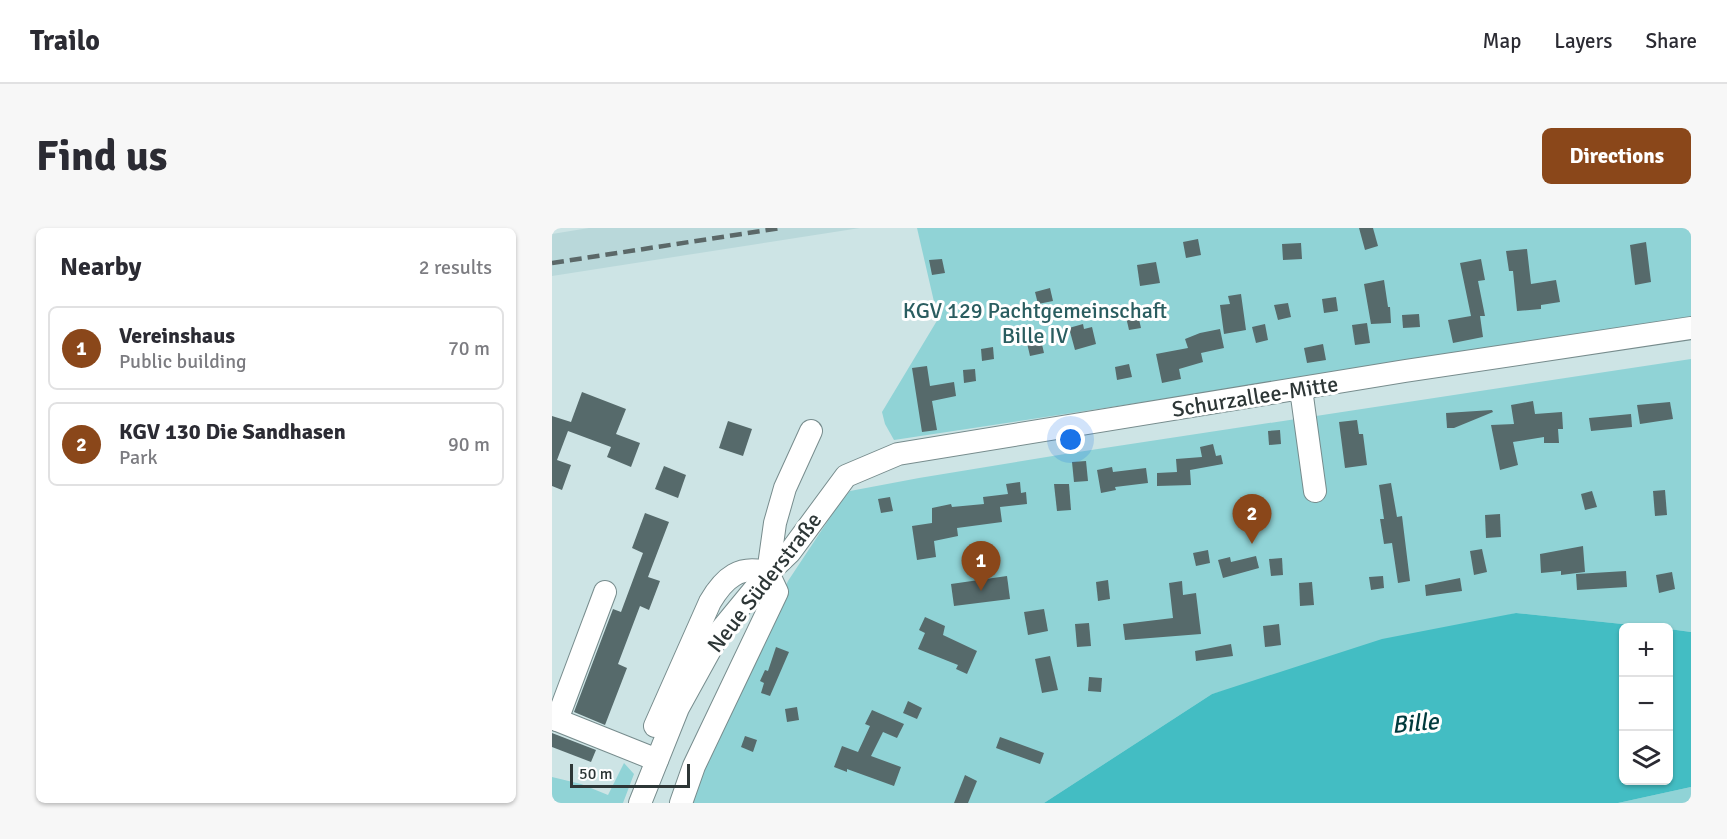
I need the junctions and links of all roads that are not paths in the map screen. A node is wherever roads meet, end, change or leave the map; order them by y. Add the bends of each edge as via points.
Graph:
1 (1691, 328) edge
2 (1301, 389) junction
3 (811, 431) dead end
4 (1315, 491) dead end
5 (831, 494) joint
6 (768, 573) junction
7 (605, 592) dead end
8 (554, 719) edge
9 (650, 757) junction
10 (640, 803) edge
11 (681, 803) edge

1 - 2 street, Schurzallee-Mitte
2 - 4 street
2 - 5 street, Schurzallee-Mitte via 898,454 846,476
3 - 6 street via 778,507
5 - 6 street, Neue Süderstraße via 789,552
6 - 9 street, Neue Süderstraße via 721,630
6 - 11 street via 777,592 694,766
7 - 8 street
8 - 9 street
9 - 10 street, Neue Süderstraße

